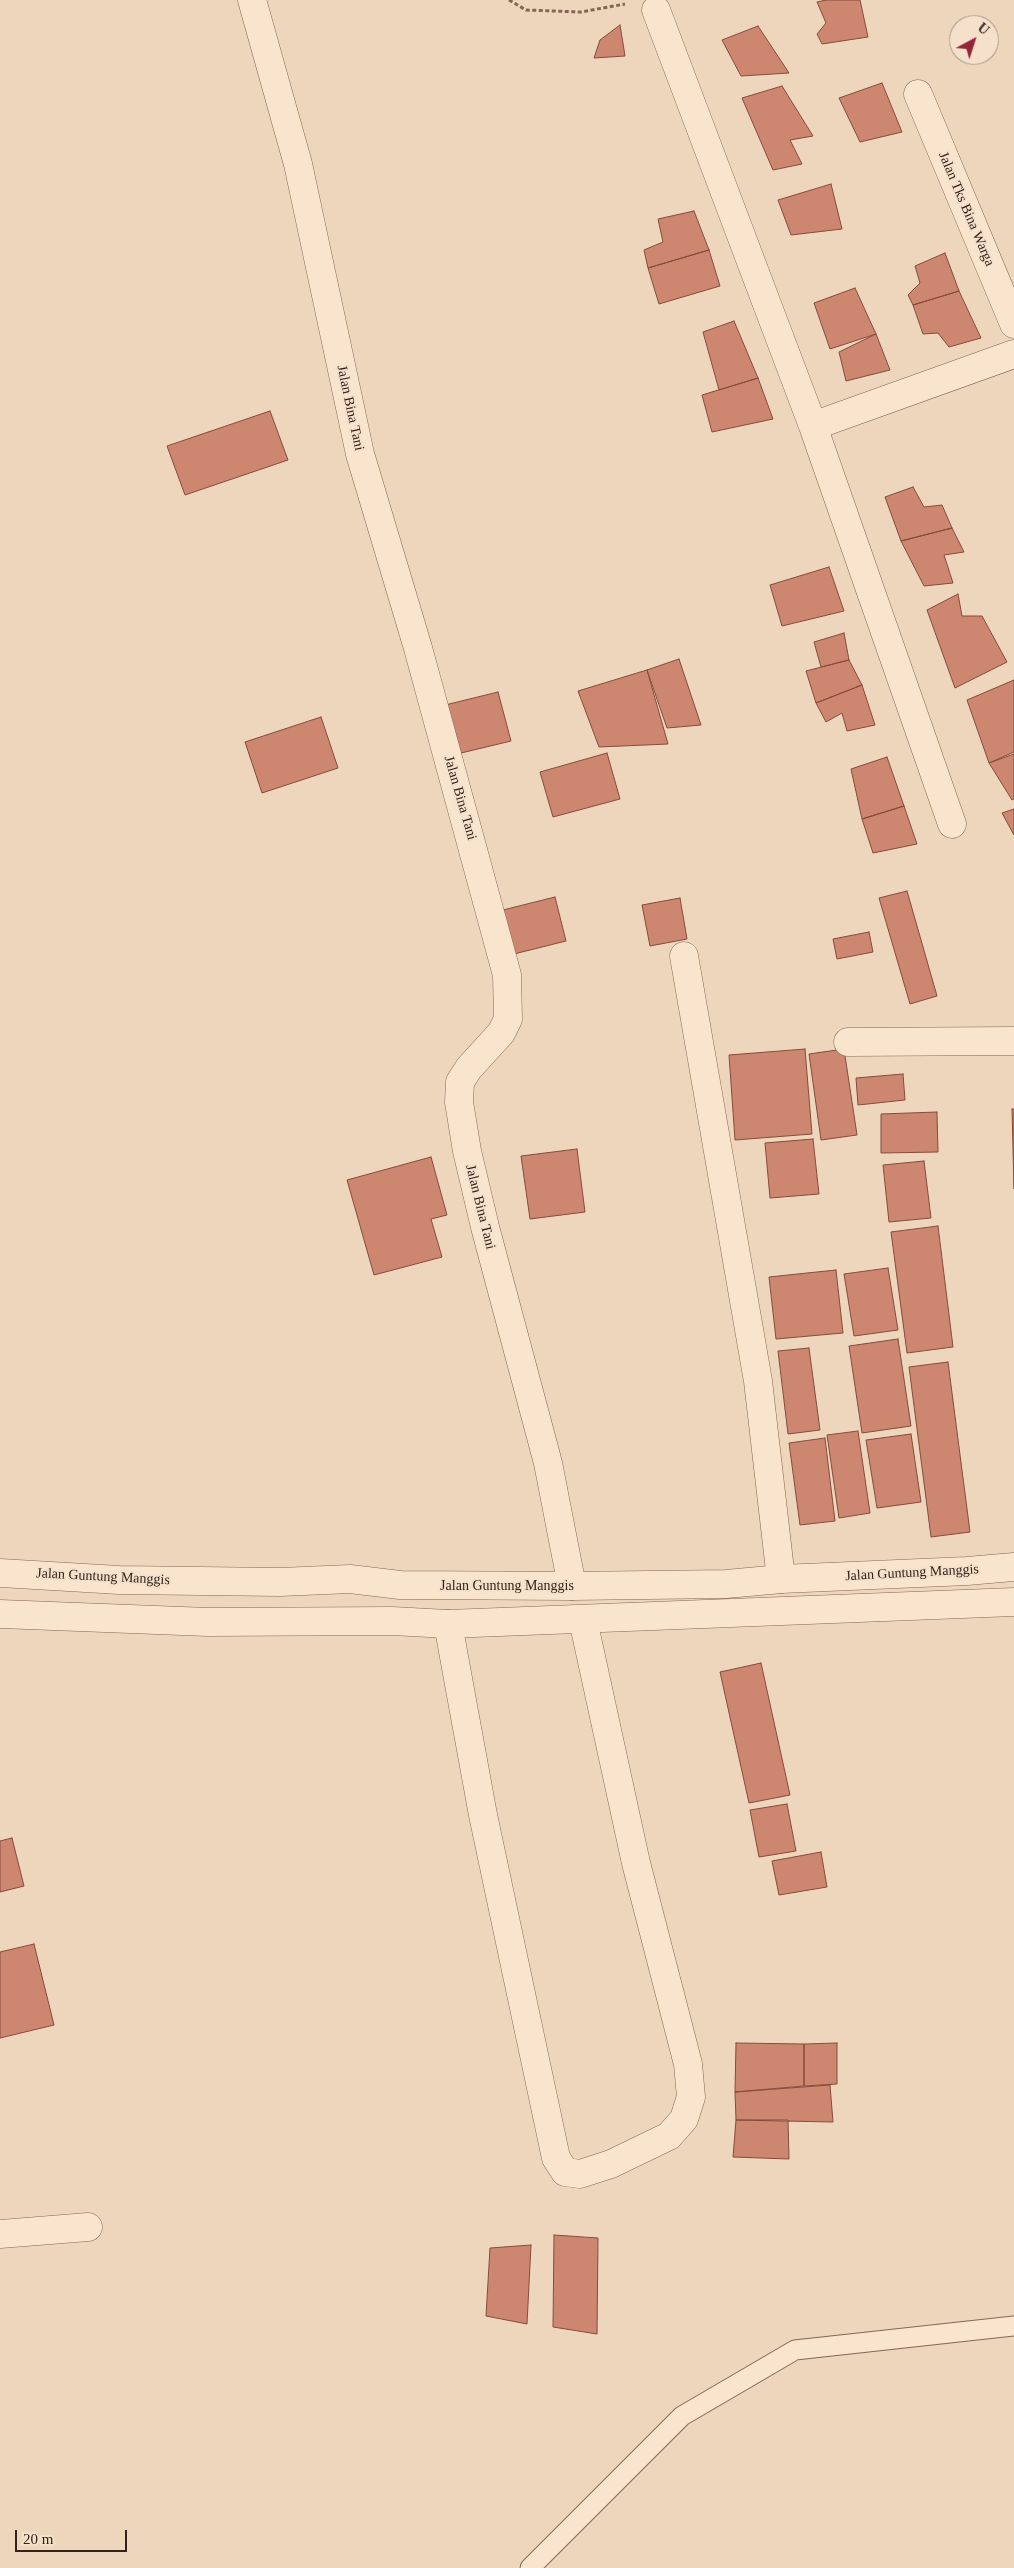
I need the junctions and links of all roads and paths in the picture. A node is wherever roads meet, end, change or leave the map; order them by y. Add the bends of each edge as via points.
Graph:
1 (252, 0) edge
2 (509, 0) edge
3 (656, 10) joint
4 (918, 94) dead end
5 (1014, 324) edge
6 (1014, 354) edge
7 (813, 426) junction
8 (952, 824) dead end
9 (684, 956) dead end
10 (1014, 1041) edge
11 (848, 1042) dead end
12 (1014, 1567) edge
13 (0, 1573) edge
14 (781, 1579) junction
15 (572, 1586) junction
16 (1014, 1602) edge
17 (0, 1614) edge
18 (582, 1620) junction
19 (448, 1624) junction
20 (88, 2228) dead end
21 (0, 2234) edge
22 (1014, 2326) edge
23 (530, 2568) edge

1 - 15 street, Jalan Bina Tani via 298,164 360,454 421,657 507,975 508,1019 501,1033 460,1082 459,1102 485,1227 548,1463
2 - 3 path via 526,10 581,12 626,4
3 - 7 street
4 - 5 street, Jalan Tks Bina Warga
6 - 7 street
7 - 8 street
9 - 14 street via 758,1381
10 - 11 street
12 - 14 street, Jalan Guntung Manggis
13 - 15 street, Jalan Guntung Manggis via 120,1580 280,1582 350,1579 400,1585
14 - 15 street, Jalan Guntung Manggis via 726,1584
16 - 18 street
17 - 19 street via 208,1622 392,1621
18 - 19 street
18 - 19 street via 636,1863 688,2064 691,2097 684,2119 669,2136 611,2164 580,2174 565,2172 556,2158 482,1815
20 - 21 street
22 - 23 lane via 794,2350 682,2416

